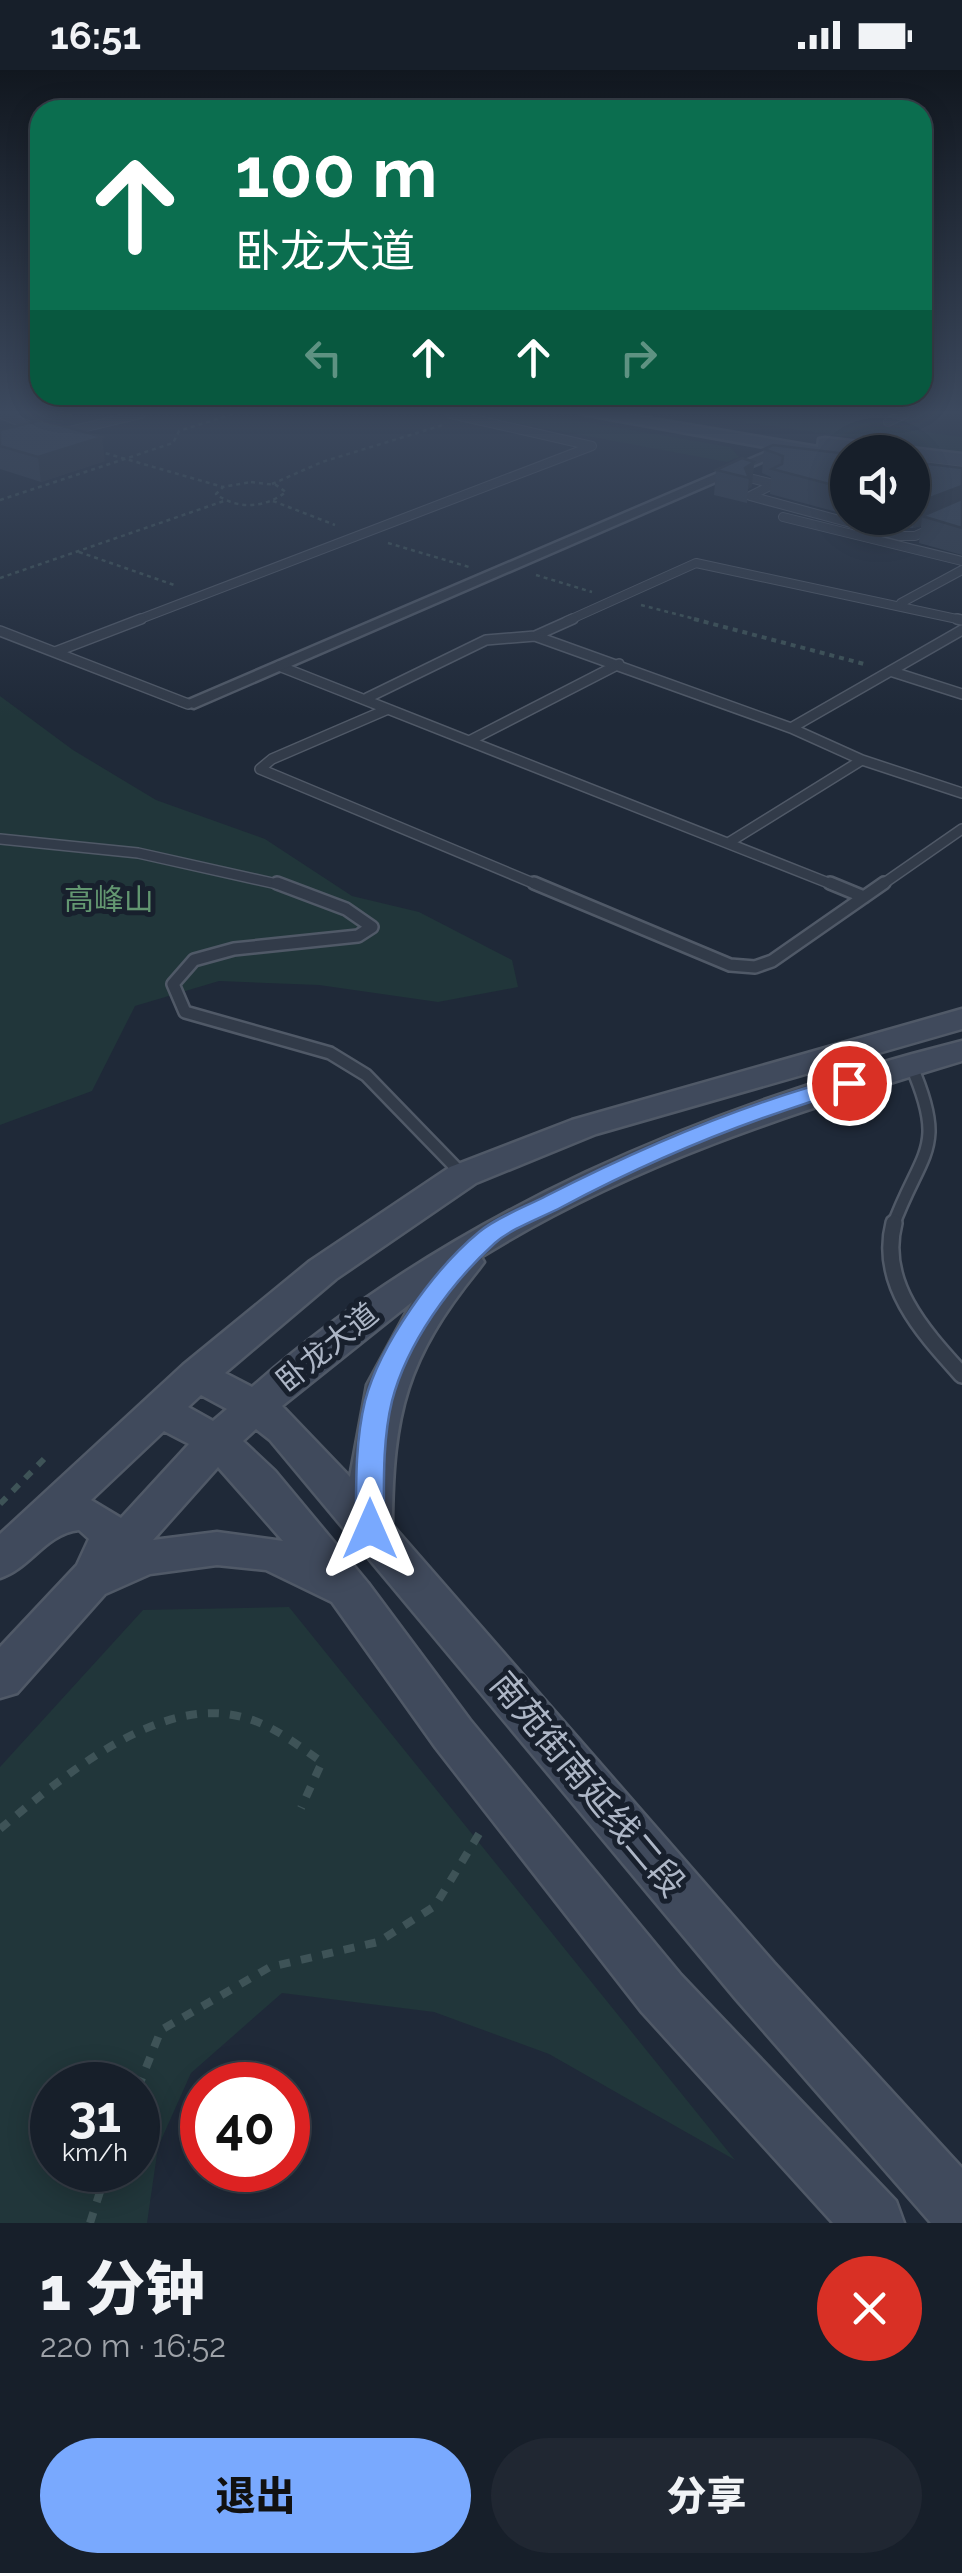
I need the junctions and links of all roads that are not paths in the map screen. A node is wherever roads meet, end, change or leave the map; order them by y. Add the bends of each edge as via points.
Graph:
1 (412, 514) edge
2 (633, 514) edge
3 (815, 514) edge
4 (962, 515) edge
5 (784, 517) dead end
6 (962, 561) edge
7 (962, 570) edge
8 (900, 604) junction
9 (962, 620) edge
10 (962, 630) edge
11 (0, 631) edge
12 (536, 636) junction
13 (55, 652) junction
14 (619, 664) junction
15 (279, 666) junction
16 (890, 671) junction
17 (962, 694) edge
18 (368, 698) junction
19 (188, 704) joint
20 (388, 709) junction
21 (791, 728) junction
22 (471, 740) junction
23 (862, 760) junction
24 (962, 792) edge
25 (962, 829) edge
26 (0, 839) edge
27 (728, 843) junction
28 (864, 898) junction
29 (962, 1019) edge
30 (962, 1051) edge
31 (910, 1065) junction
32 (463, 1175) junction
33 (488, 1236) junction
34 (354, 1248) junction
35 (404, 1287) junction
36 (962, 1375) edge
37 (198, 1376) junction
38 (254, 1406) junction
39 (159, 1410) junction
40 (217, 1441) junction
41 (370, 1529) junction
42 (8, 1553) edge
43 (87, 1583) junction
44 (352, 1595) junction
45 (0, 1679) edge
46 (962, 2213) edge
47 (874, 2223) edge

1 - 13 lane
2 - 15 street
3 - 4 lane via 899,536 915,536
5 - 6 lane
7 - 8 lane
8 - 9 lane
8 - 12 lane via 696,563
10 - 16 lane
11 - 13 lane
12 - 14 lane
12 - 18 lane via 486,640
13 - 19 lane
14 - 21 lane
14 - 22 lane
15 - 18 lane
15 - 19 street
16 - 17 lane
16 - 21 lane
18 - 20 lane
20 - 22 lane
20 - 28 lane via 260,769 730,965 772,961
21 - 23 lane
22 - 27 lane
23 - 24 lane
23 - 27 lane
25 - 28 lane
26 - 32 lane via 111,850 246,877 304,889 360,913 372,927 358,936 234,949 194,960 173,984 185,1012 330,1053 366,1075
27 - 28 lane
29 - 32 main road, 卧龙大道 via 584,1127
30 - 31 main road, 卧龙大道
31 - 33 main road, 卧龙大道 via 788,1101 629,1162
31 - 36 lane via 930,1114 927,1164 892,1226 891,1266 914,1323
32 - 34 main road, 卧龙大道
33 - 35 main road, 卧龙大道
33 - 41 main road via 428,1303 379,1399
34 - 35 main road via 337,1282 353,1294
34 - 37 main road, 卧龙大道
35 - 38 main road, 卧龙大道
37 - 38 main road, 南苑街南延线二段
37 - 39 main road, 卧龙大道
38 - 40 main road, 卧龙大道
38 - 41 main road, 南苑街南延线二段 via 285,1430
39 - 40 main road
39 - 42 main road, 卧龙大道
40 - 43 main road, 卧龙大道
40 - 44 main road via 260,1482
41 - 46 main road, 南苑街南延线二段
42 - 43 main road via 66,1514 85,1513 103,1522 111,1539
43 - 44 main road via 124,1564 239,1549 288,1559
43 - 45 main road, 卧龙大道
44 - 47 main road via 661,1993

